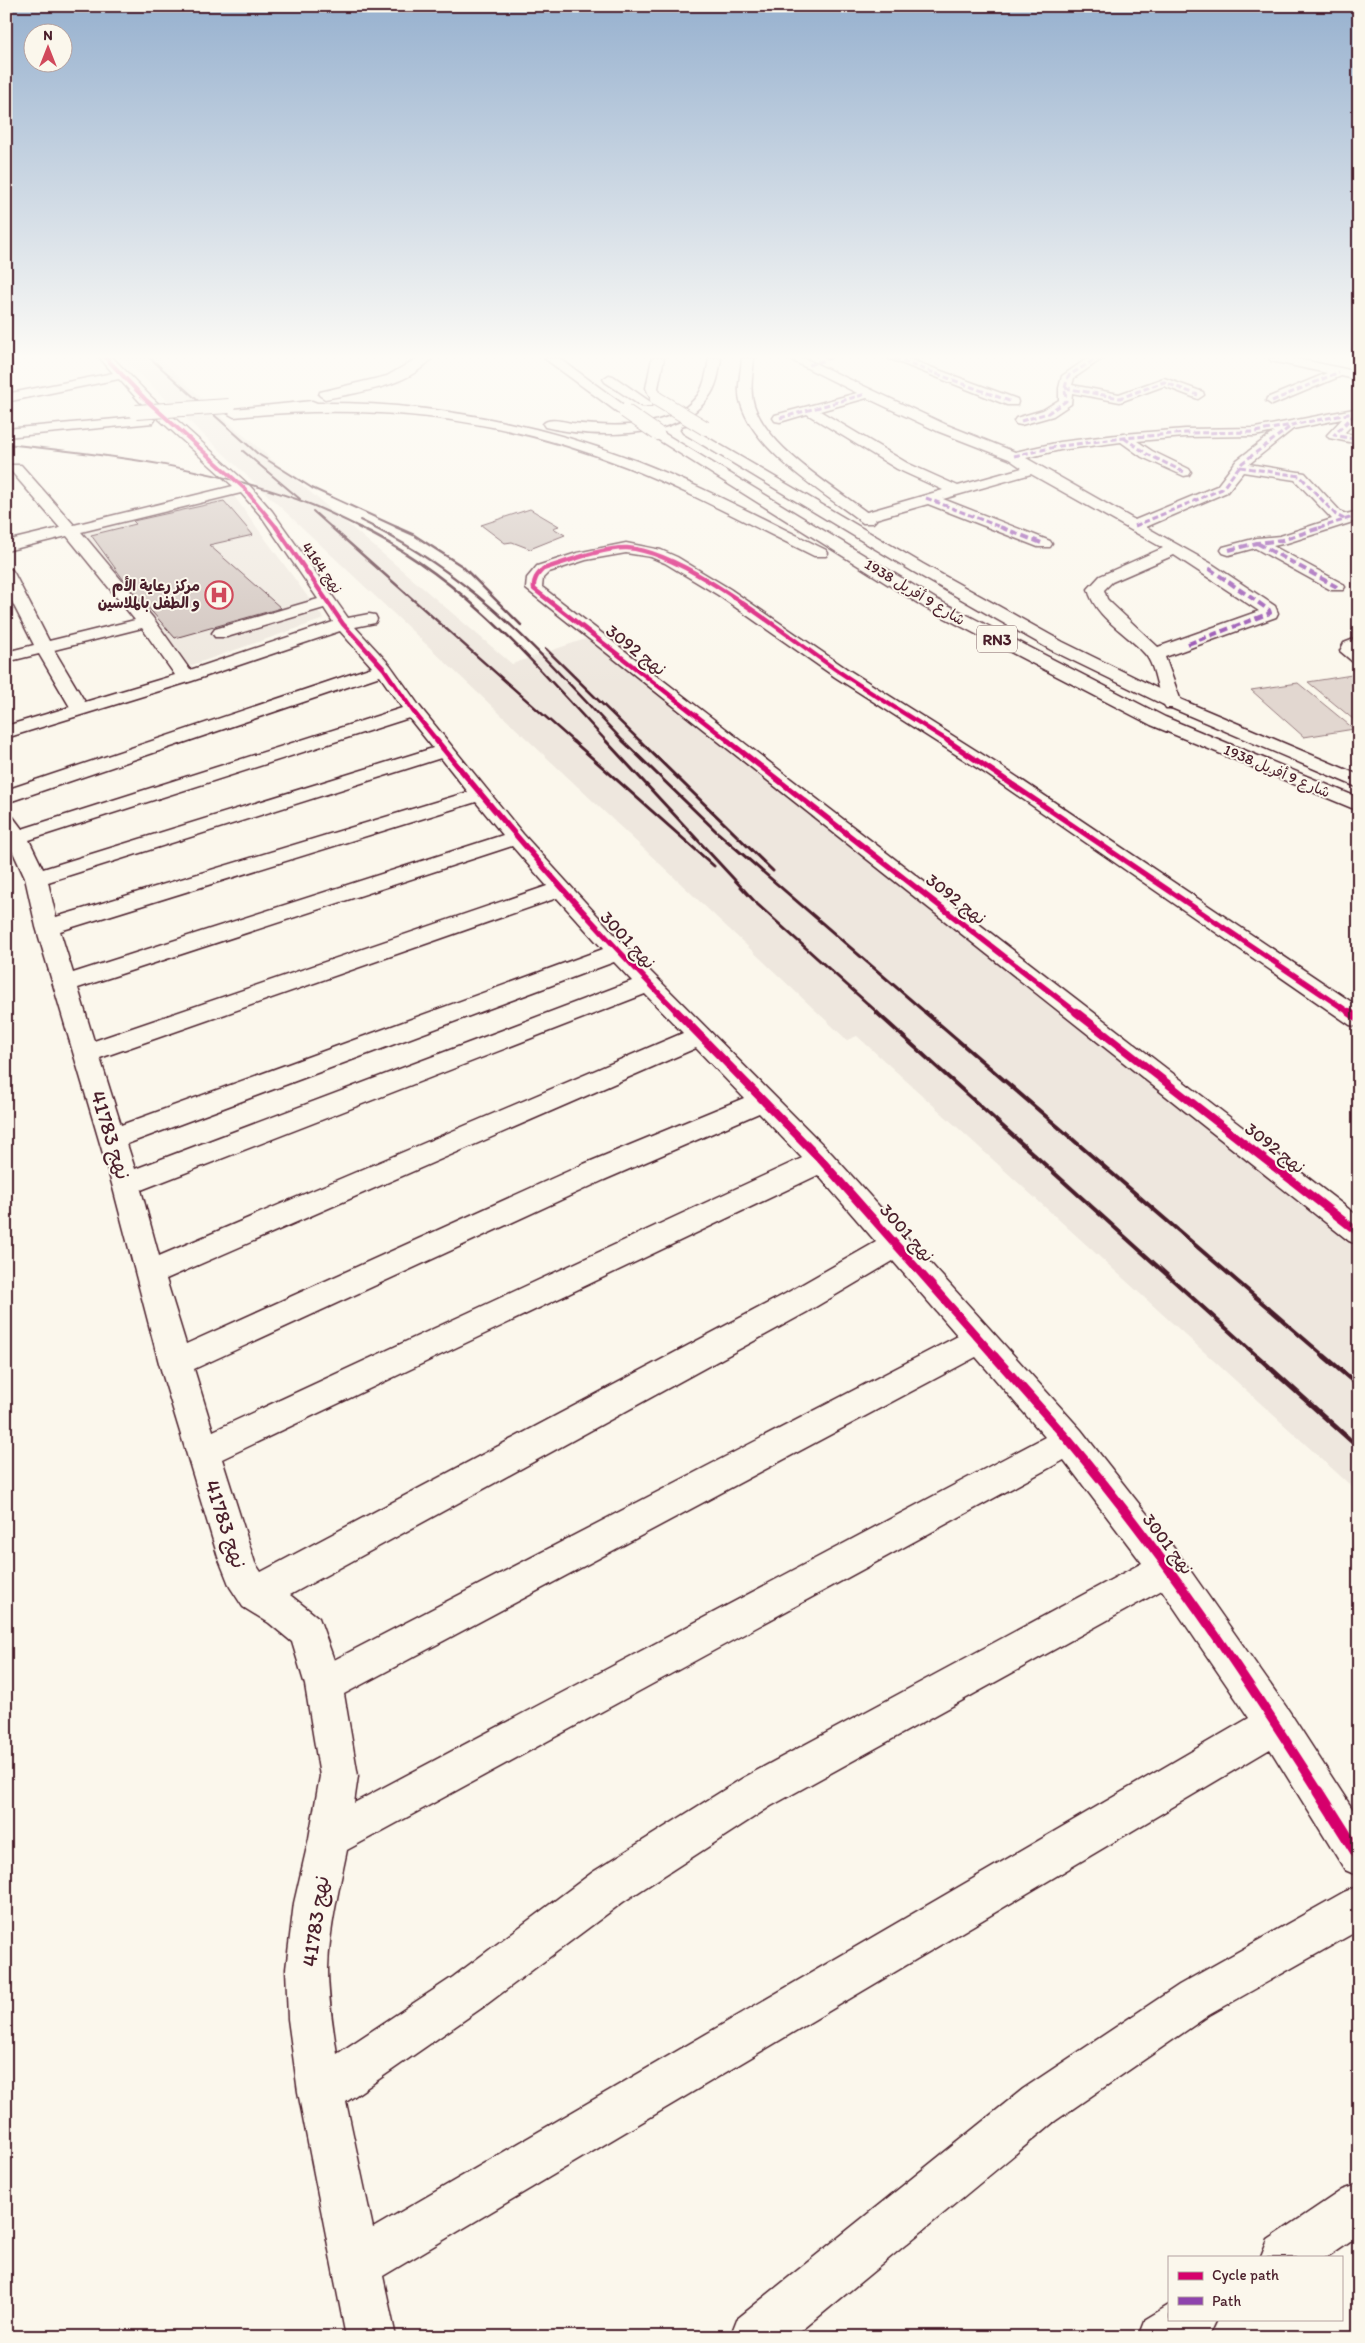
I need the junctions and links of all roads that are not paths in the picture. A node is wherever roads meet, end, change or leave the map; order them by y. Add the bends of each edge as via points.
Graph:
1 (20, 467) edge
2 (222, 467) edge
3 (639, 467) edge
4 (712, 467) edge
5 (756, 467) edge
6 (801, 467) edge
7 (905, 467) edge
8 (1174, 467) edge
9 (1239, 467) edge
10 (1248, 467) edge
11 (1033, 469) joint
12 (1184, 472) dead end
13 (244, 488) junction
14 (955, 490) junction
15 (926, 498) junction
16 (865, 517) junction
17 (1347, 518) edge
18 (1135, 526) junction
19 (70, 530) junction
20 (1359, 530) edge
21 (1257, 543) junction
22 (1044, 544) dead end
23 (6, 546) edge
24 (1175, 549) junction
25 (1229, 550) dead end
26 (6, 573) edge
27 (1337, 587) dead end
28 (959, 592) junction
29 (328, 601) junction
30 (930, 603) junction
31 (369, 618) dead end
32 (147, 622) junction
33 (343, 624) junction
34 (221, 633) dead end
35 (1359, 642) edge
36 (44, 648) junction
37 (1156, 654) junction
38 (6, 657) edge
39 (1359, 658) edge
40 (384, 669) junction
41 (186, 677) junction
42 (1173, 704) junction
43 (81, 710) junction
44 (413, 711) junction
45 (6, 732) edge
46 (445, 750) junction
47 (1359, 782) edge
48 (481, 794) junction
49 (6, 797) edge
50 (1359, 805) edge
51 (12, 829) edge
52 (516, 838) junction
53 (36, 878) junction
54 (560, 889) junction
55 (47, 927) junction
56 (618, 952) junction
57 (64, 984) junction
58 (648, 984) junction
59 (1359, 1019) edge
60 (700, 1036) junction
61 (86, 1053) junction
62 (764, 1100) junction
63 (112, 1139) junction
64 (822, 1160) junction
65 (126, 1184) junction
66 (1359, 1233) edge
67 (896, 1244) junction
68 (149, 1273) junction
69 (981, 1339) junction
70 (175, 1363) junction
71 (1069, 1441) junction
72 (203, 1452) junction
73 (1168, 1568) junction
74 (256, 1594) junction
75 (324, 1685) junction
76 (1276, 1724) junction
77 (329, 1838) junction
78 (1357, 1848) edge
79 (1359, 1907) edge
80 (321, 2092) junction
81 (1359, 2207) edge
82 (1286, 2256) edge
83 (356, 2264) junction
84 (1190, 2320) edge
85 (371, 2337) edge
86 (755, 2337) edge
87 (1164, 2337) edge

1 - 19 street
2 - 13 street, نهج 4164
3 - 30 street
4 - 30 street, شارع 9 أفريل 1938 / RN3, bridge
5 - 28 street, شارع 9 أفريل 1938 / RN3
6 - 16 street
7 - 14 street
8 - 12 street
9 - 18 street via 1222,489
10 - 17 street via 1300,476 1336,515
11 - 14 street
11 - 18 street via 1083,500
13 - 19 street
13 - 29 street, نهج 4164 via 267,514
14 - 15 street
15 - 16 street
15 - 22 street
16 - 28 street
17 - 20 street
17 - 21 street via 1282,540
18 - 24 street
19 - 23 street
19 - 32 street
21 - 25 street
21 - 27 street
24 - 37 street via 1106,579 1096,588 1099,600 1106,608
24 - 37 street via 1207,567 1270,613
26 - 36 street
28 - 42 street, شارع 9 أفريل 1938 / RN3
29 - 33 street, نهج 4164
29 - 34 street
30 - 50 street, شارع 9 أفريل 1938 / RN3 via 1158,721
31 - 33 street
32 - 36 street
32 - 41 street
33 - 40 street, نهج 4164
33 - 41 street
35 - 39 street via 1349,651
36 - 38 street
36 - 43 street
37 - 42 street
40 - 44 street, نهج 3001
40 - 49 street
41 - 43 street
42 - 47 street, شارع 9 أفريل 1938 / RN3
43 - 45 street
44 - 46 street, نهج 3001
44 - 51 street
46 - 48 street, نهج 3001
46 - 53 street
48 - 52 street, نهج 3001
48 - 55 street
51 - 53 street, نهج 41783
52 - 54 street, نهج 3001
52 - 57 street
53 - 55 street, نهج 41783
54 - 56 street, نهج 3001
54 - 61 street
55 - 57 street, نهج 41783
56 - 58 street, نهج 3001
56 - 63 street
57 - 61 street, نهج 41783
58 - 60 street, نهج 3001
58 - 65 street
59 - 66 street, نهج 3092 via 992,769 671,560 641,550 607,550 543,569 533,582 534,589
60 - 62 street, نهج 3001
60 - 68 street
61 - 63 street, نهج 41783
62 - 64 street, نهج 3001
62 - 70 street via 594,1172
63 - 65 street, نهج 41783
64 - 67 street, نهج 3001
64 - 72 street
65 - 68 street, نهج 41783
67 - 69 street, نهج 3001
67 - 74 street via 796,1303
68 - 70 street, نهج 41783
69 - 71 street, نهج 3001
69 - 75 street
70 - 72 street, نهج 41783
71 - 73 street, نهج 3001
71 - 77 street
72 - 74 street, نهج 41783 via 235,1557 242,1575
73 - 76 street, نهج 3001
73 - 80 street via 757,1792 608,1887 468,1992
74 - 75 street, نهج 41783 via 282,1610 306,1631
75 - 77 street, نهج 41783 via 339,1776
76 - 78 street, نهج 3001
76 - 83 street
77 - 80 street, نهج 41783 via 315,1903 307,1969 310,2020
79 - 86 street via 1194,2000 1038,2105
80 - 83 street, نهج 41783
81 - 82 street
83 - 85 street, نهج 41783
84 - 87 street

